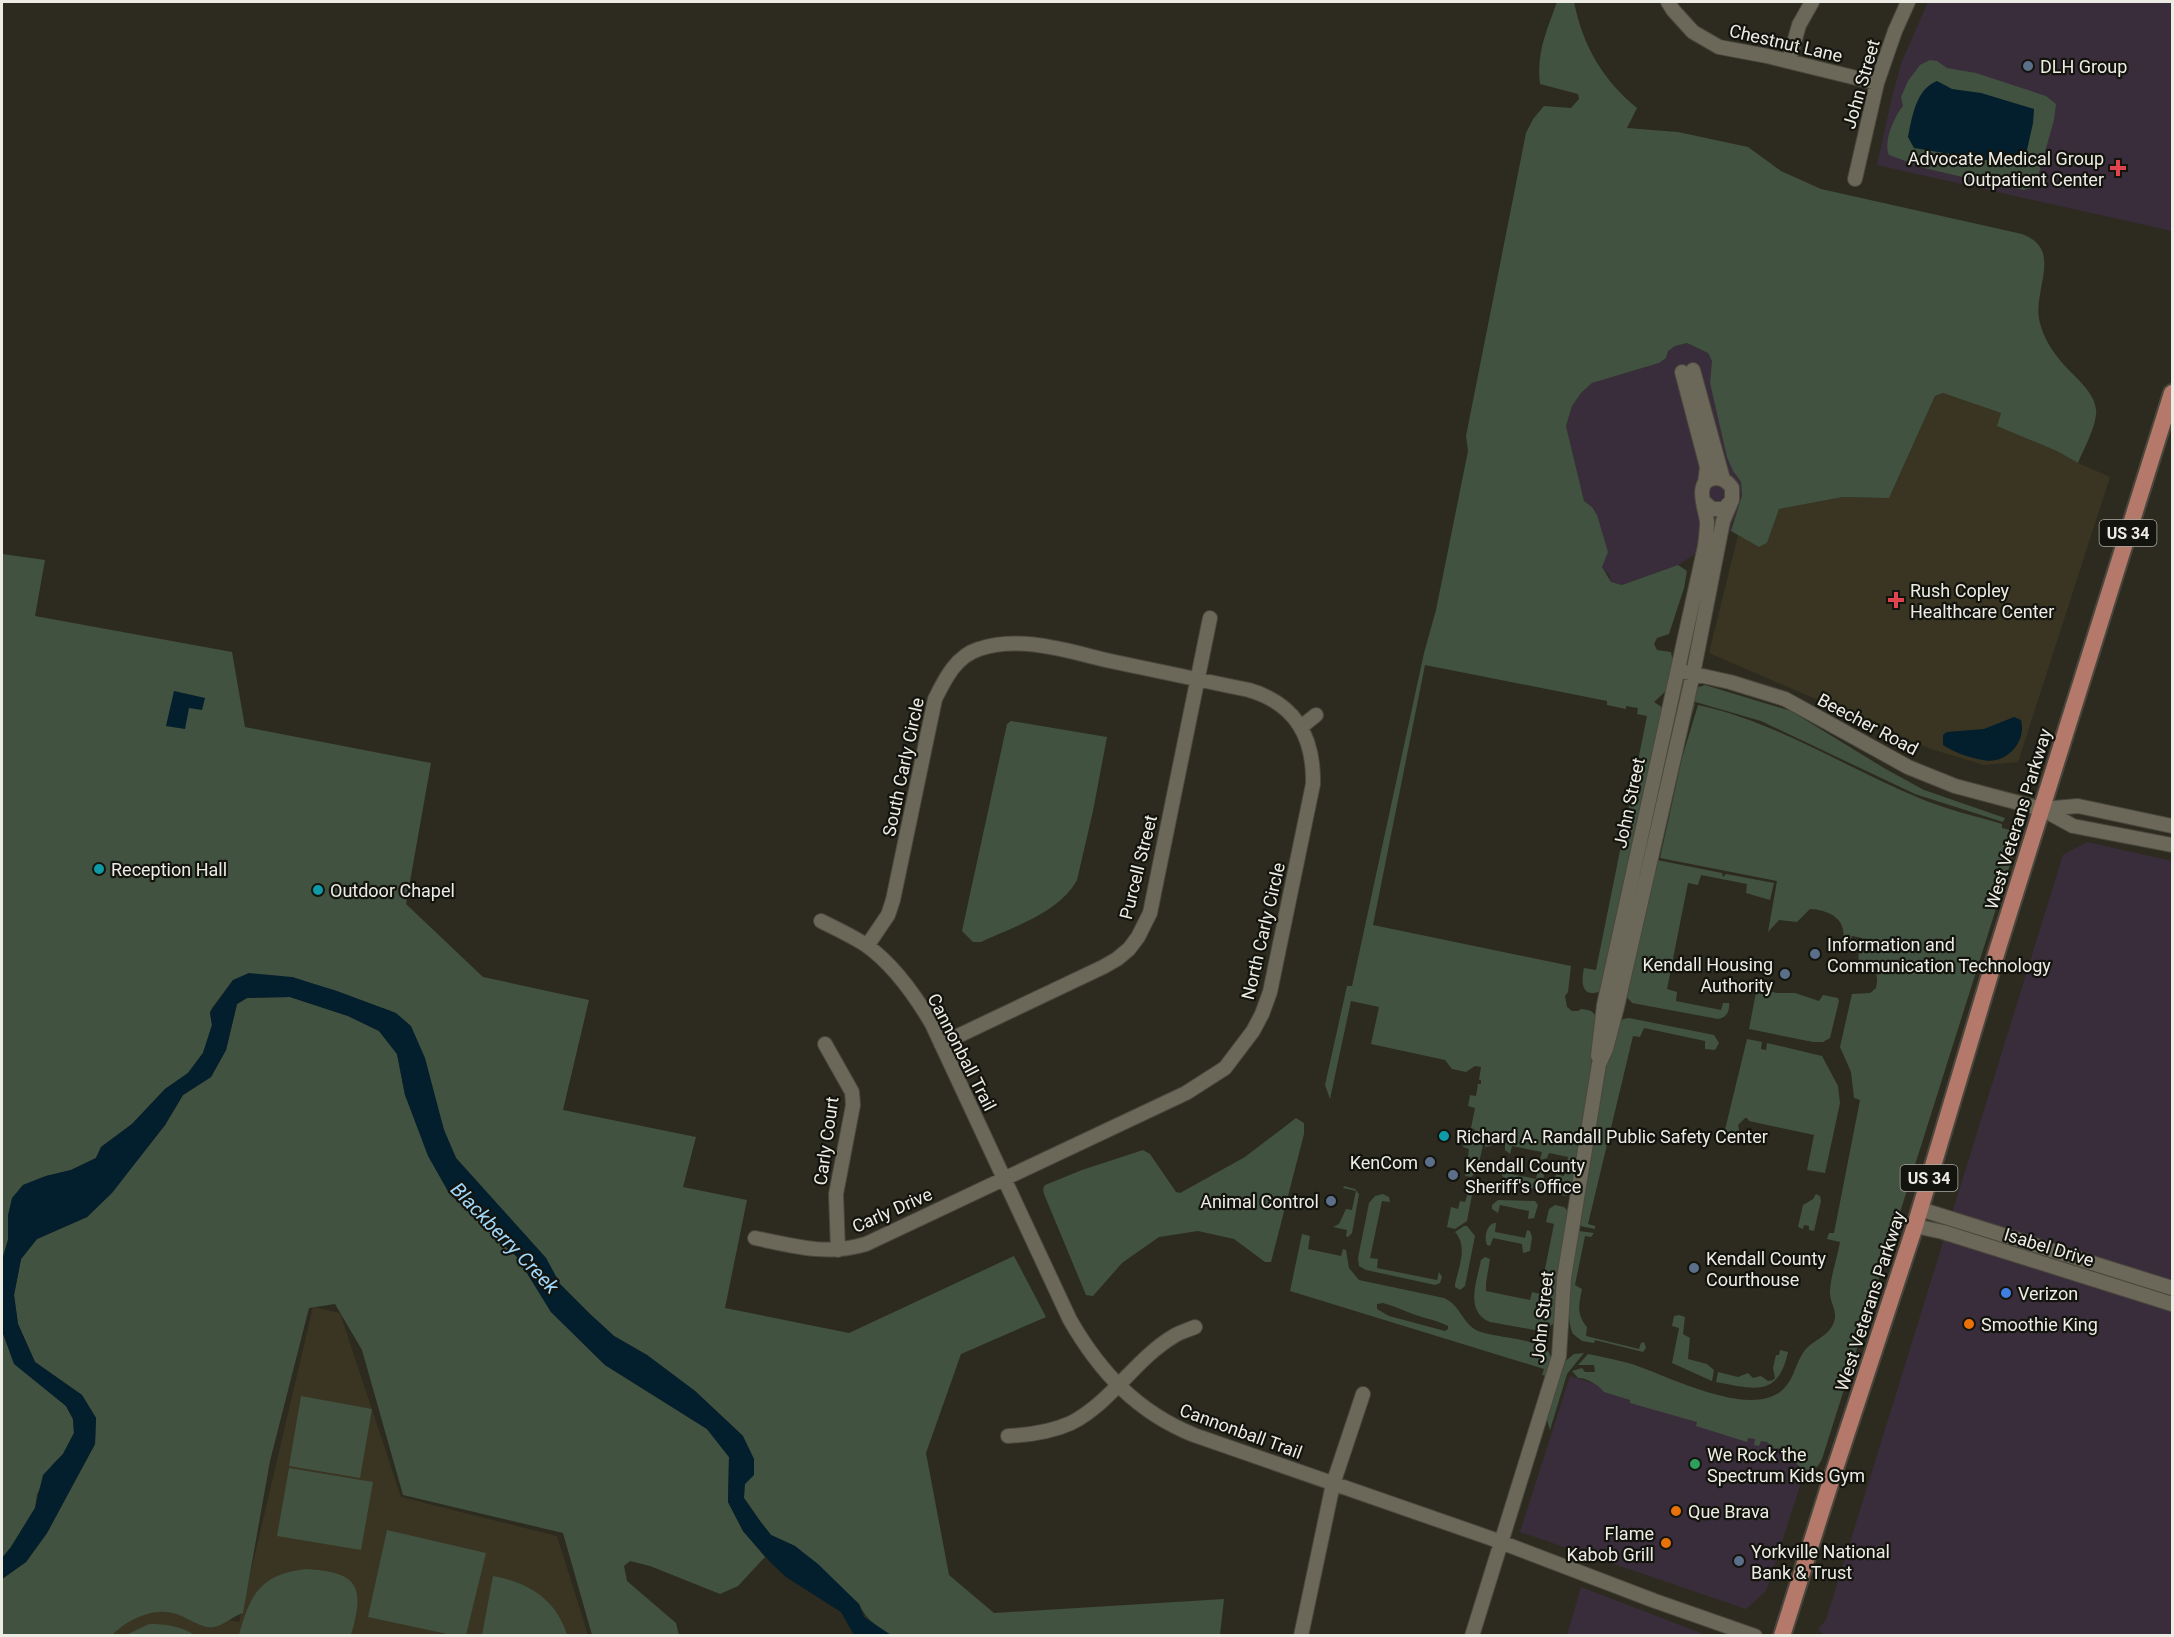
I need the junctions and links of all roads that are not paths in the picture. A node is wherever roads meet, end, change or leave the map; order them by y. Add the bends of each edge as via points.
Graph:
1 (1668, 2) edge
2 (1812, 2) edge
3 (1908, 2) edge
4 (1789, 61) junction
5 (1877, 83) junction
6 (1855, 179) dead end
7 (2172, 393) edge
8 (1723, 479) junction
9 (1705, 483) junction
10 (1732, 500) junction
11 (1703, 501) junction
12 (1710, 553) junction
13 (1210, 618) dead end
14 (1677, 671) junction
15 (1693, 674) junction
16 (1198, 679) junction
17 (1316, 715) dead end
18 (1301, 727) junction
19 (2042, 809) junction
20 (2172, 826) edge
21 (2172, 845) edge
22 (821, 921) dead end
23 (867, 946) junction
24 (825, 1044) dead end
25 (941, 1044) junction
26 (1599, 1064) junction
27 (1004, 1178) junction
28 (1920, 1209) junction
29 (1915, 1226) junction
30 (755, 1238) dead end
31 (838, 1250) junction
32 (2172, 1288) edge
33 (2172, 1304) edge
34 (1195, 1327) dead end
35 (1118, 1386) junction
36 (1363, 1394) dead end
37 (1008, 1436) dead end
38 (1333, 1484) junction
39 (1502, 1543) junction
40 (1301, 1635) edge
41 (1472, 1635) edge
42 (1755, 1635) edge
43 (1782, 1635) edge

1 - 4 street, Chestnut Lane via 1683,23 1706,40 1735,51
2 - 4 street via 1799,25
3 - 5 street, John Street
4 - 5 street, Chestnut Lane
5 - 6 street, John Street
7 - 19 main road, West Veterans Parkway / US 34
8 - 9 street
8 - 9 street via 1687,371 1707,467
8 - 10 street via 1732,488
9 - 11 street
10 - 11 street via 1716,510
10 - 12 street, John Street
11 - 12 street, John Street
12 - 14 street, John Street
12 - 15 street, John Street
13 - 16 street, Purcell Street
14 - 15 street, Beecher Road
14 - 26 street, John Street via 1604,1005
15 - 19 street, Beecher Road via 1785,699 1908,766 1955,786
15 - 26 street, John Street via 1617,1007
16 - 18 street, North Carly Circle via 1261,693 1288,711
16 - 23 street, South Carly Circle via 1034,645 994,645 959,661 935,699 893,900 888,915
16 - 25 street, Purcell Street via 1150,913 1138,937 1129,949 1103,968
17 - 18 street
18 - 27 street, North Carly Circle via 1311,754 1313,784 1270,992 1253,1031 1224,1068 1186,1093
19 - 20 street, Beecher Road via 2078,806
19 - 21 street, Beecher Road via 2073,826
19 - 28 main road, West Veterans Parkway / US 34
22 - 23 street, Cannonball Trail
23 - 25 street, Cannonball Trail via 918,1000
24 - 31 street, Carly Court via 852,1092 853,1105 836,1194
25 - 27 street, Cannonball Trail
26 - 39 street, John Street via 1564,1278 1559,1356
27 - 31 street, Carly Drive via 866,1244
27 - 35 street, Cannonball Trail via 1070,1320 1090,1354
28 - 29 main road, West Veterans Parkway / US 34
28 - 32 street, Isabel Drive
29 - 33 street, Isabel Drive
29 - 43 main road, West Veterans Parkway / US 34
30 - 31 street, Carly Drive via 813,1250
34 - 35 street via 1161,1345
35 - 37 street via 1068,1424 1035,1434
35 - 38 street, Cannonball Trail via 1149,1412 1185,1431
36 - 38 street
38 - 39 street, Cannonball Trail
38 - 40 street
39 - 41 street, John Street
39 - 42 street, Cannonball Trail

